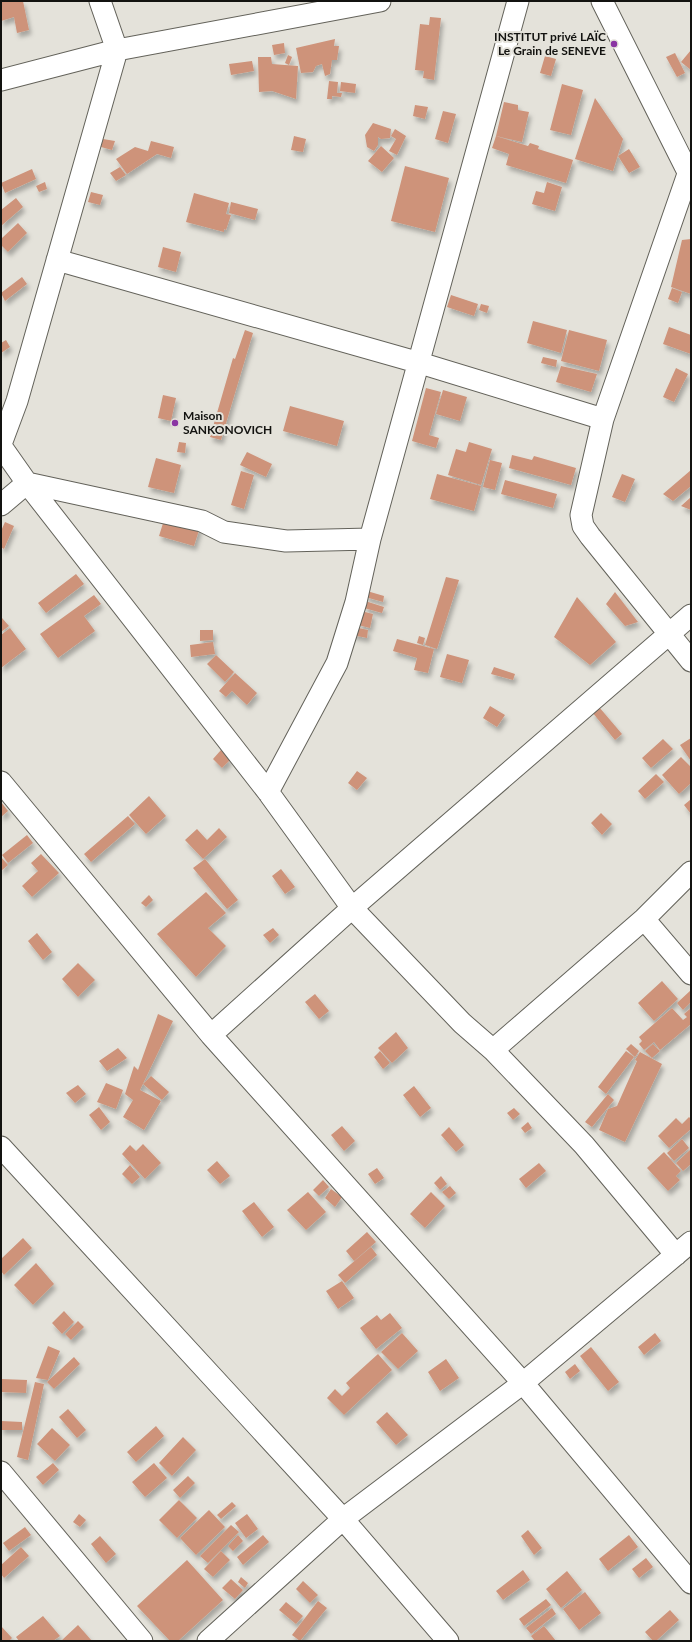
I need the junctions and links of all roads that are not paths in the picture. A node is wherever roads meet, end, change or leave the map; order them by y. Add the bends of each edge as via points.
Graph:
1 (100, 1) edge
2 (380, 1) edge
3 (518, 1) edge
4 (602, 1) edge
5 (323, 6) edge
6 (117, 50) junction
7 (1, 80) edge
8 (690, 176) edge
9 (57, 260) junction
10 (420, 363) junction
11 (603, 419) junction
12 (1, 445) edge
13 (27, 483) junction
14 (1, 505) edge
15 (370, 539) junction
16 (691, 615) edge
17 (668, 634) junction
18 (691, 661) edge
19 (1, 782) edge
20 (268, 792) junction
21 (691, 872) edge
22 (352, 908) junction
23 (644, 919) junction
24 (691, 974) edge
25 (211, 1035) junction
26 (493, 1050) junction
27 (4, 1153) edge
28 (684, 1249) edge
29 (523, 1383) junction
30 (1, 1472) edge
31 (343, 1518) junction
32 (691, 1583) edge
33 (142, 1641) edge
34 (208, 1641) edge
35 (448, 1641) edge

1 - 6 street
2 - 5 street
3 - 10 street
4 - 8 street
5 - 6 street
6 - 7 street
6 - 9 street
8 - 11 street
9 - 10 street
9 - 12 street via 17,401
10 - 11 street
10 - 15 street
11 - 17 street via 581,515 583,526
12 - 13 street
13 - 14 street
13 - 15 street via 202,521 231,534 286,541
13 - 20 street
15 - 20 street via 356,602 337,663
16 - 17 street
17 - 18 street
17 - 22 street
19 - 25 street
20 - 22 street
21 - 23 street
22 - 25 street
22 - 26 street via 462,1023
23 - 24 street
23 - 26 street
25 - 29 street
26 - 28 street
27 - 31 street
28 - 29 street
29 - 31 street
29 - 32 street
30 - 33 street
31 - 34 street
31 - 35 street

